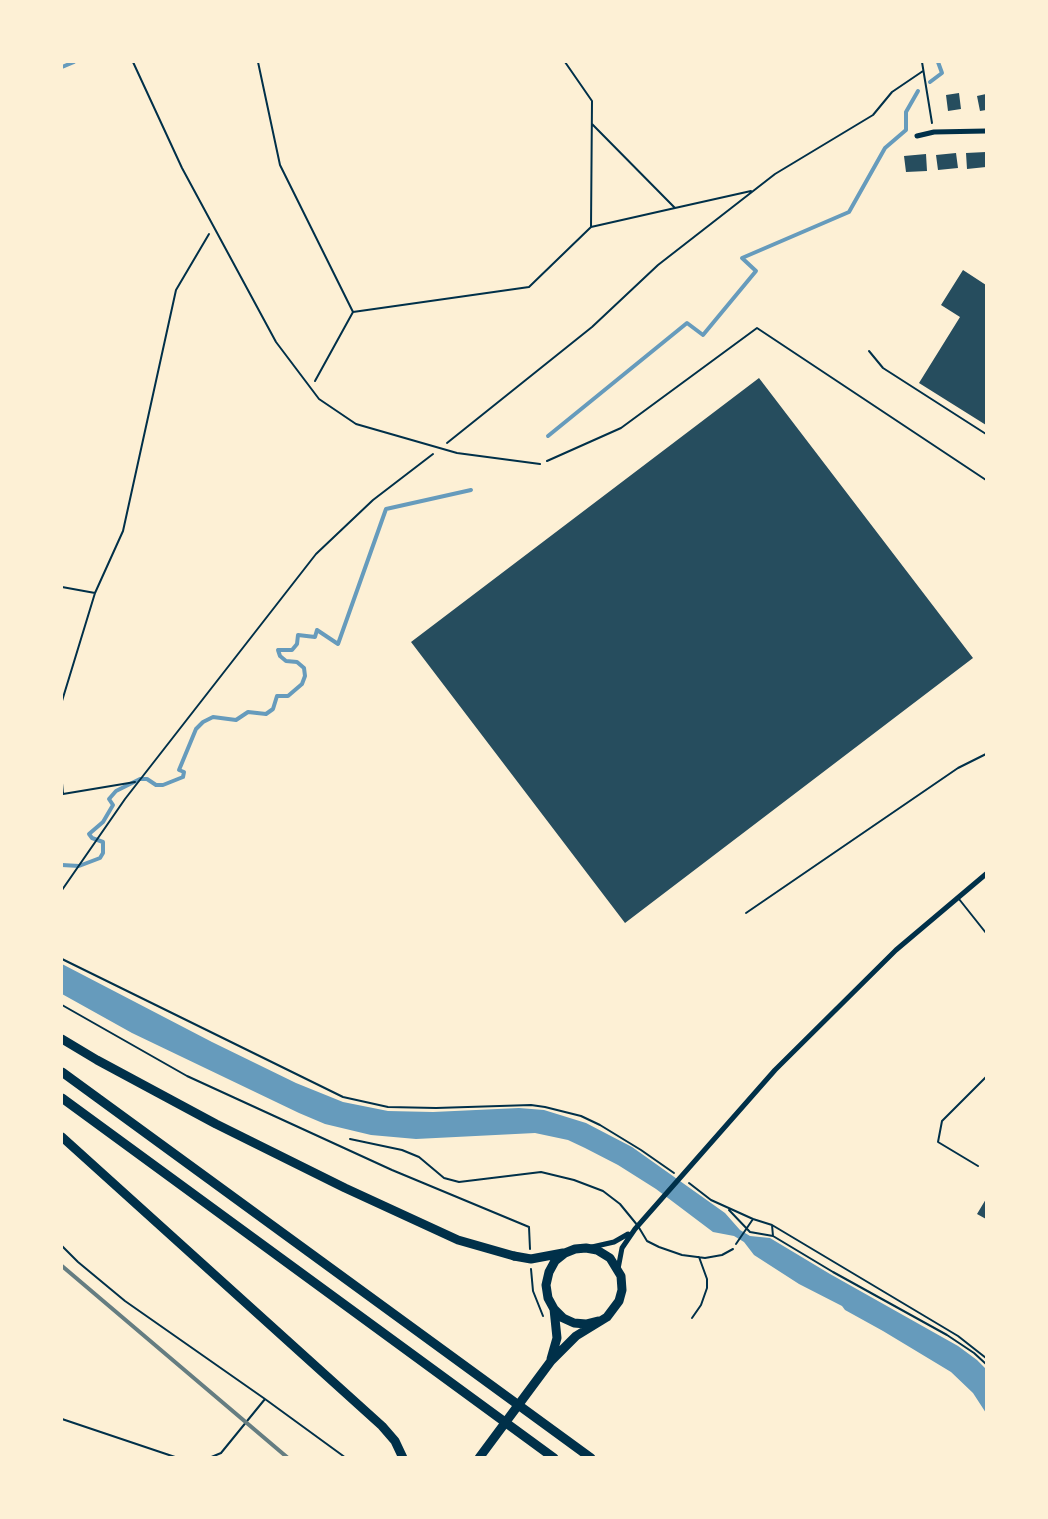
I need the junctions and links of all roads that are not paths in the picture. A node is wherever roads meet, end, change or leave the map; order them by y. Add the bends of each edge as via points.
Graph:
1 (133, 62) edge
2 (987, 131) edge
3 (917, 136) dead end
4 (870, 351) dead end
5 (987, 434) edge
6 (540, 464) road end
7 (987, 754) edge
8 (987, 874) edge
9 (957, 897) junction
10 (746, 913) dead end
11 (987, 933) edge
12 (62, 1039) edge
13 (62, 1072) edge
14 (987, 1077) edge
15 (62, 1098) edge
16 (62, 1137) edge
17 (350, 1139) dead end
18 (978, 1166) dead end
19 (636, 1227) junction
20 (586, 1248) junction
21 (733, 1249) road end
22 (565, 1253) junction
23 (699, 1257) junction
24 (618, 1269) junction
25 (554, 1309) junction
26 (692, 1318) dead end
27 (598, 1321) junction
28 (551, 1361) junction
29 (403, 1458) edge
30 (479, 1458) edge
31 (554, 1458) edge
32 (591, 1458) edge

1 - 6 lane via 182,168 276,342 319,399 356,424 457,453
2 - 3 street
4 - 5 lane via 883,368
7 - 10 lane via 958,768
8 - 9 street
9 - 11 lane
9 - 19 street via 896,950 775,1070
12 - 22 highway via 216,1124 458,1240 531,1259
13 - 32 highway
14 - 18 lane via 942,1121 938,1142
15 - 31 highway
16 - 29 highway via 382,1426
17 - 19 lane via 402,1150 419,1157 444,1178 459,1182 541,1172 574,1180 603,1191 620,1204
19 - 20 street via 614,1242
19 - 23 lane via 647,1241
19 - 24 street via 622,1248
20 - 22 highway
20 - 24 highway via 606,1255
21 - 23 lane via 722,1255
22 - 25 highway via 555,1261 546,1285
23 - 26 lane via 707,1288
24 - 27 highway via 622,1282 619,1301 607,1317
25 - 27 highway via 574,1323
25 - 28 highway via 557,1338
27 - 28 highway via 576,1335
28 - 30 highway

